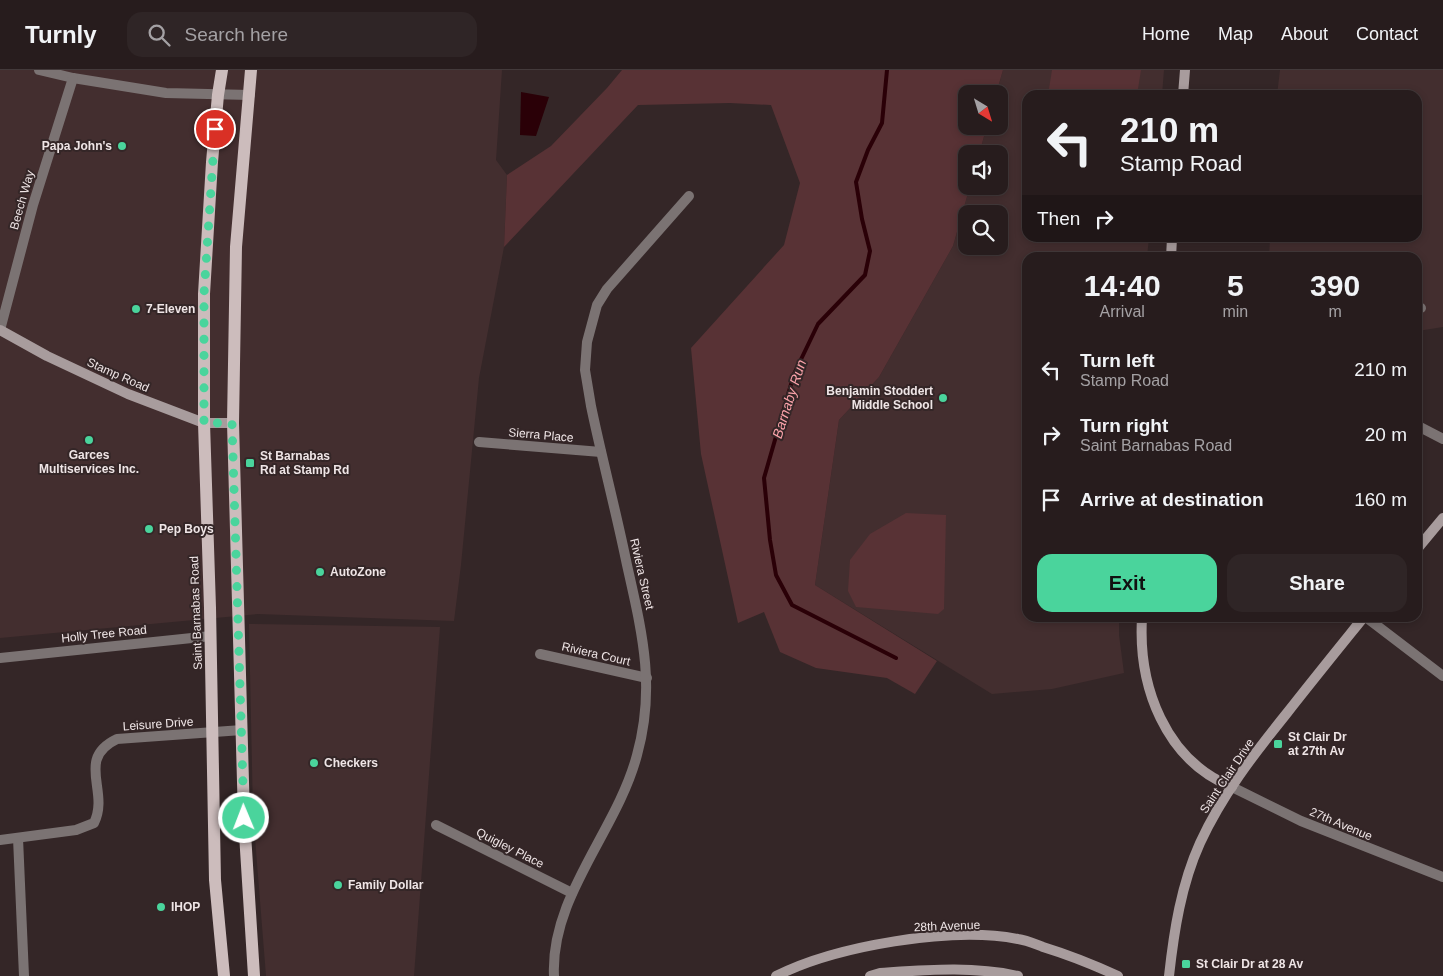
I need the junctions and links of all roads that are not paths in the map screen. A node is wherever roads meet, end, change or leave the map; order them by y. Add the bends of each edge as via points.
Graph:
1 (39, 70) edge
2 (222, 70) edge
3 (251, 70) edge
4 (1185, 70) edge
5 (73, 78) junction
6 (1183, 90) edge
7 (218, 95) junction
8 (250, 95) junction
9 (688, 196) dead end
10 (0, 330) edge
11 (204, 423) junction
12 (232, 423) junction
13 (1422, 428) edge
14 (1443, 439) edge
15 (479, 442) dead end
16 (601, 452) junction
17 (1443, 518) edge
18 (1422, 543) edge
19 (1142, 622) edge
20 (1362, 622) edge
21 (1370, 622) edge
22 (211, 636) junction
23 (540, 654) dead end
24 (0, 658) edge
25 (1443, 676) edge
26 (647, 678) junction
27 (242, 730) junction
28 (213, 732) junction
29 (1232, 787) junction
30 (436, 825) dead end
31 (18, 838) junction
32 (0, 840) edge
33 (1443, 878) edge
34 (572, 893) junction
35 (1170, 965) junction
36 (24, 976) edge
37 (224, 976) edge
38 (254, 976) edge
39 (554, 976) edge
40 (776, 976) edge
41 (870, 976) edge
42 (1018, 976) edge
43 (1118, 976) edge
44 (1161, 976) edge
45 (1168, 976) edge

1 - 5 street
2 - 7 main road, Saint Barnabas Road
3 - 8 main road
4 - 6 street
5 - 7 street via 166,93
5 - 10 street, Beech Way via 35,198
7 - 8 street
7 - 11 main road, Saint Barnabas Road via 204,294
8 - 12 main road via 236,247
9 - 16 street, Riviera Street via 607,289 597,305 587,342 586,370
10 - 11 street, Stamp Road via 128,394
11 - 12 street, Stamp Road
11 - 22 main road, Saint Barnabas Road
12 - 27 main road
13 - 14 street
15 - 16 street, Sierra Place
16 - 26 street, Riviera Street via 642,627
17 - 18 street
19 - 29 street via 1144,673 1170,735 1186,757 1205,773
20 - 29 street, Saint Clair Drive
21 - 25 street
22 - 24 street, Holly Tree Road
22 - 28 main road, Saint Barnabas Road
23 - 26 street, Riviera Court
26 - 34 street, Riviera Street via 646,717 629,783
27 - 28 street, Leisure Drive
27 - 38 main road
28 - 31 street, Leisure Drive via 117,739 107,744 95,760 98,809 94,823 76,830
28 - 37 main road, Saint Barnabas Road via 215,880
29 - 33 street, 27th Avenue via 1301,821
29 - 35 street, Saint Clair Drive via 1200,844 1184,886
30 - 34 street, Quigley Place
31 - 32 street, Leisure Drive
31 - 36 street
34 - 39 street, Riviera Street via 561,919 554,949
35 - 44 street
35 - 45 street, Saint Clair Drive
40 - 43 street, 28th Avenue via 825,957 890,942 978,936 1018,939
41 - 42 street via 948,969 984,970

